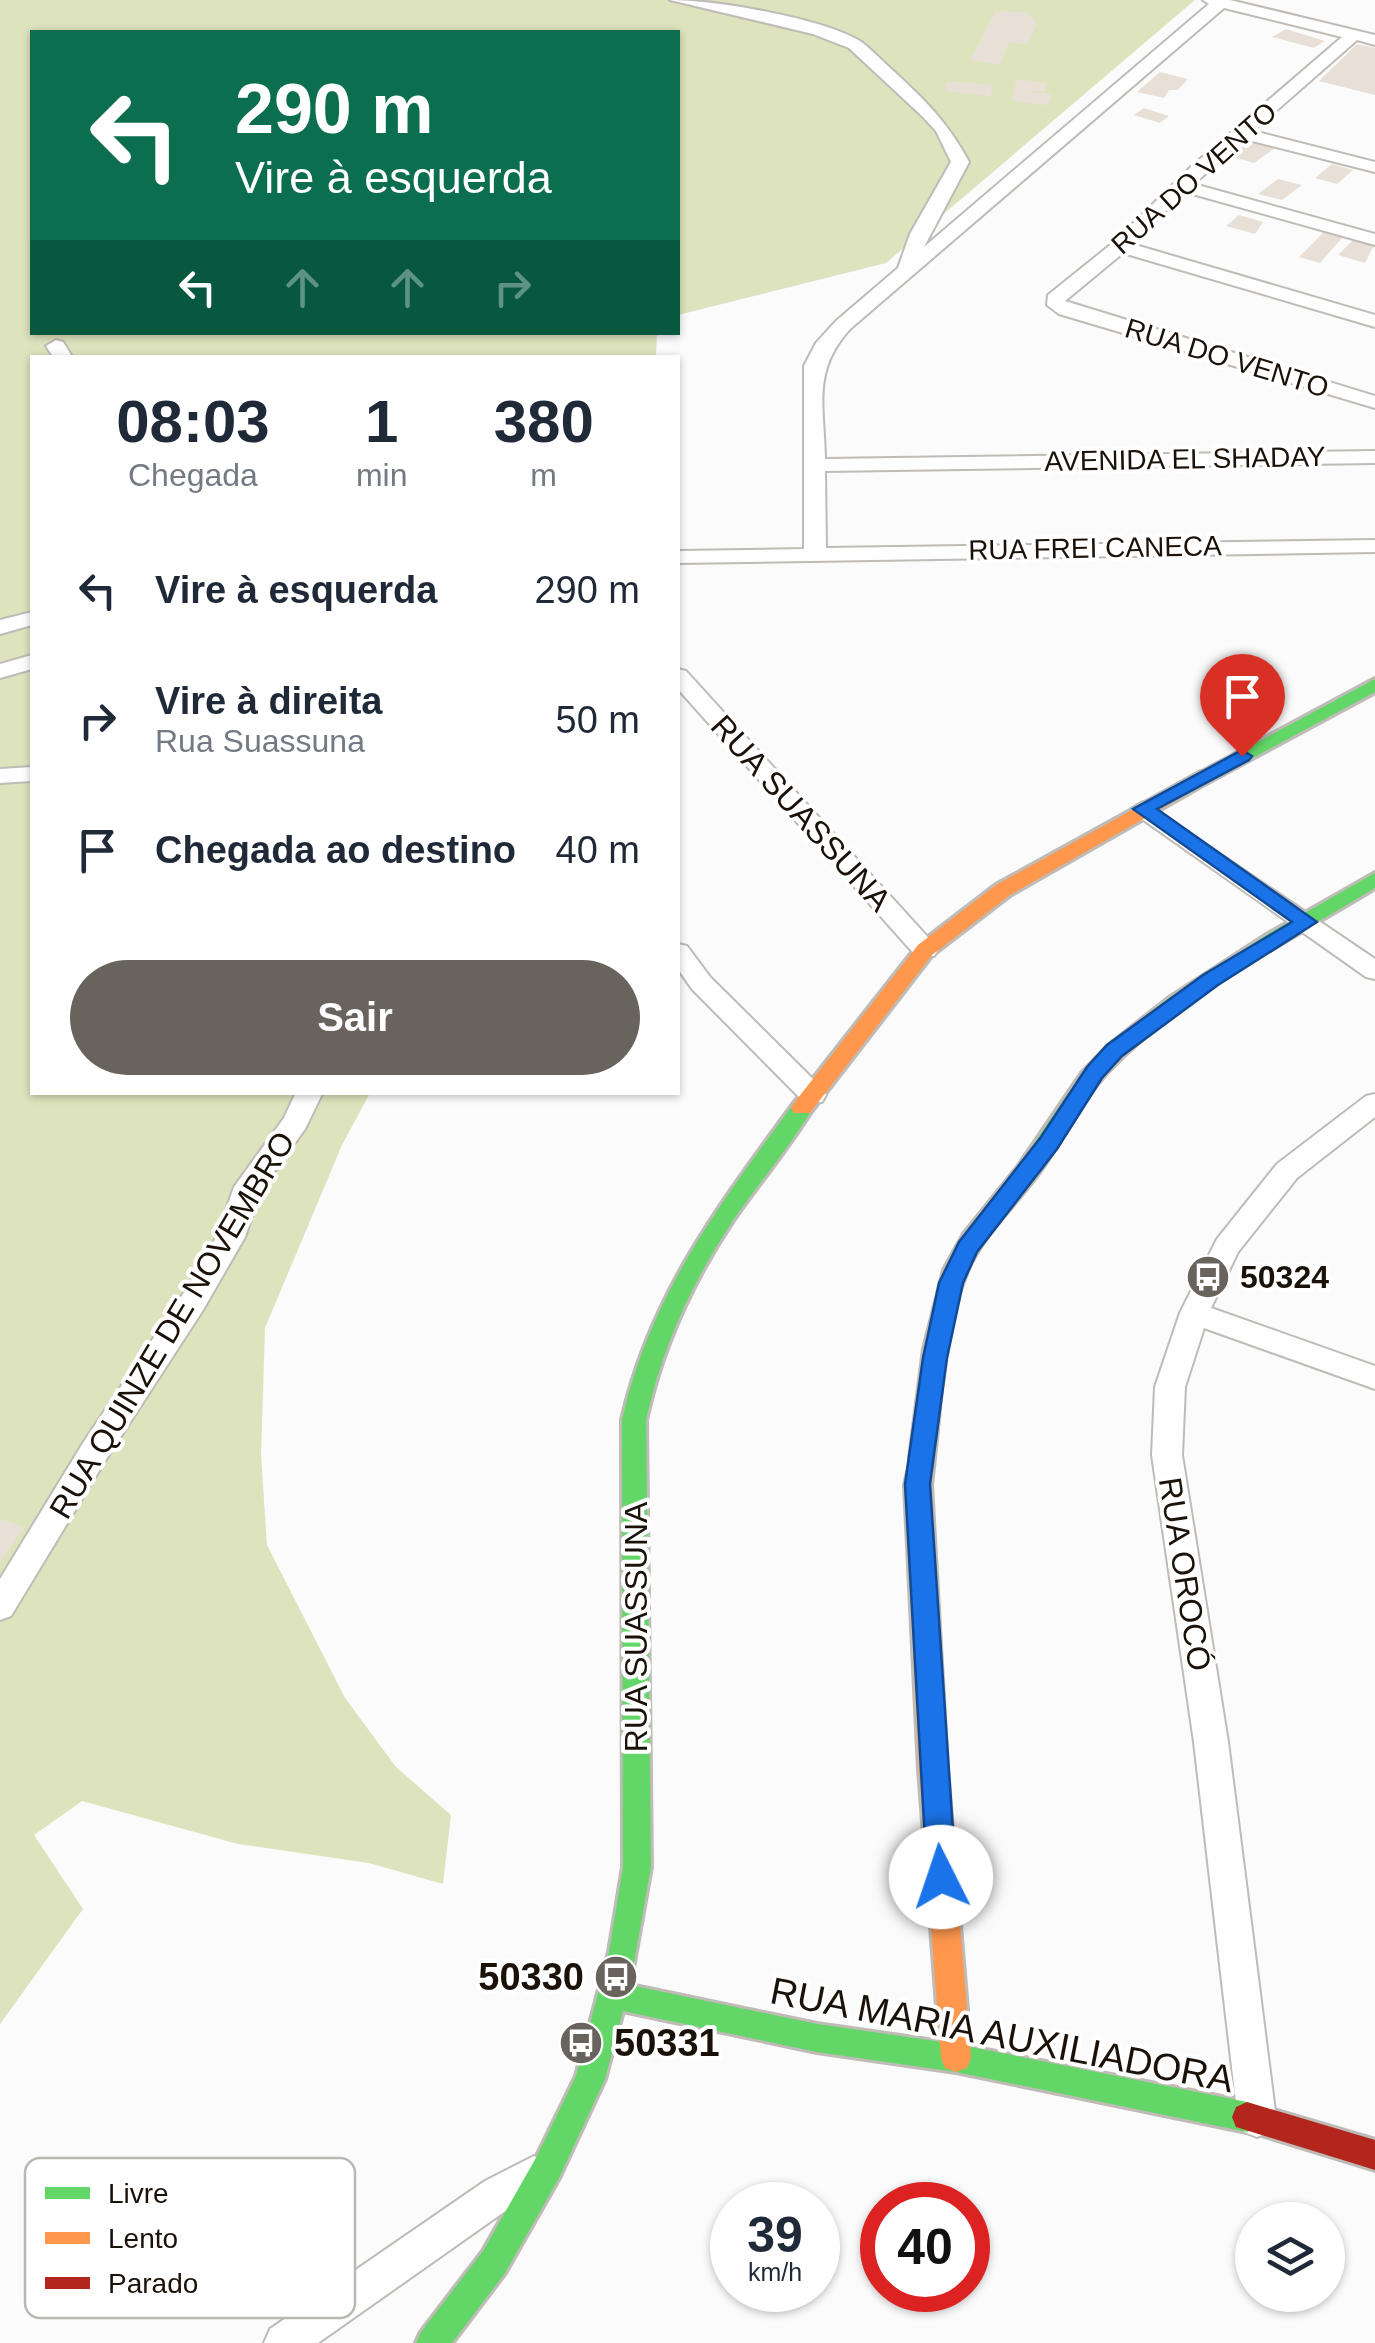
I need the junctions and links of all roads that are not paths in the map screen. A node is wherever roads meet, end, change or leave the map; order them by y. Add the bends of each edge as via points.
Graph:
1 (678, 0) edge
2 (1216, 1) edge
3 (1368, 36) edge
4 (1241, 132) junction
5 (1375, 166) edge
6 (1182, 186) junction
7 (1375, 240) edge
8 (1120, 246) junction
9 (907, 272) junction
10 (1375, 320) edge
11 (1375, 402) edge
12 (1375, 457) edge
13 (814, 464) junction
14 (1375, 546) edge
15 (680, 557) edge
16 (814, 557) junction
17 (30, 620) edge
18 (0, 627) edge
19 (30, 663) edge
20 (0, 671) edge
21 (680, 678) edge
22 (1375, 685) edge
23 (30, 774) edge
24 (0, 776) edge
25 (1142, 809) junction
26 (1375, 879) edge
27 (1306, 922) junction
28 (925, 950) junction
29 (680, 955) edge
30 (1375, 971) edge
31 (308, 1095) edge
32 (813, 1095) junction
33 (1375, 1103) edge
34 (1194, 1313) junction
35 (1375, 1378) edge
36 (0, 1607) edge
37 (613, 1995) junction
38 (956, 2058) junction
39 (1257, 2119) junction
40 (1375, 2155) edge
41 (548, 2167) junction
42 (355, 2294) edge
43 (320, 2318) edge
44 (284, 2343) edge
45 (432, 2343) edge

1 - 9 street via 818,30 855,45 943,129 960,162 919,234
2 - 3 street
2 - 9 street
3 - 4 street, RUA DO VENTO
4 - 5 street, RUA DO VENTO
4 - 6 street, RUA DO VENTO
6 - 7 street
6 - 8 street, RUA DO VENTO
8 - 10 street
8 - 11 street, RUA DO VENTO via 1055,299 1056,305
9 - 13 street via 843,325 819,356
12 - 13 street, AVENIDA EL SHADAY
13 - 16 street
14 - 16 street, RUA FREI CANECA
15 - 16 street, RUA FREI CANECA
17 - 18 street
19 - 20 street
21 - 28 street, RUA SUASSUNA
22 - 25 street, RUA SUASSUNA
23 - 24 street
25 - 27 street
25 - 28 street, RUA SUASSUNA via 1003,890
26 - 27 street
27 - 30 street
27 - 38 street via 1211,980 1094,1072 1049,1143 967,1248 951,1283 918,1484
28 - 32 street, RUA SUASSUNA
29 - 32 street
31 - 36 street, RUA QUINZE DE NOVEMBRO via 248,1188 230,1237 193,1302
32 - 37 street, RUA SUASSUNA via 692,1263 641,1376 634,1420 637,1868
33 - 34 street, RUA OROCÓ via 1287,1171 1259,1202 1227,1246
34 - 35 street
34 - 39 street, RUA OROCÓ via 1170,1387 1167,1455
37 - 38 street, RUA MARIA AUXILIADORA via 817,2038
37 - 41 street, RUA SUASSUNA via 590,2079
38 - 39 street, RUA MARIA AUXILIADORA
39 - 40 street, RUA MARIA AUXILIADORA
41 - 42 street
41 - 45 street, RUA SUASSUNA via 494,2262
43 - 44 street

